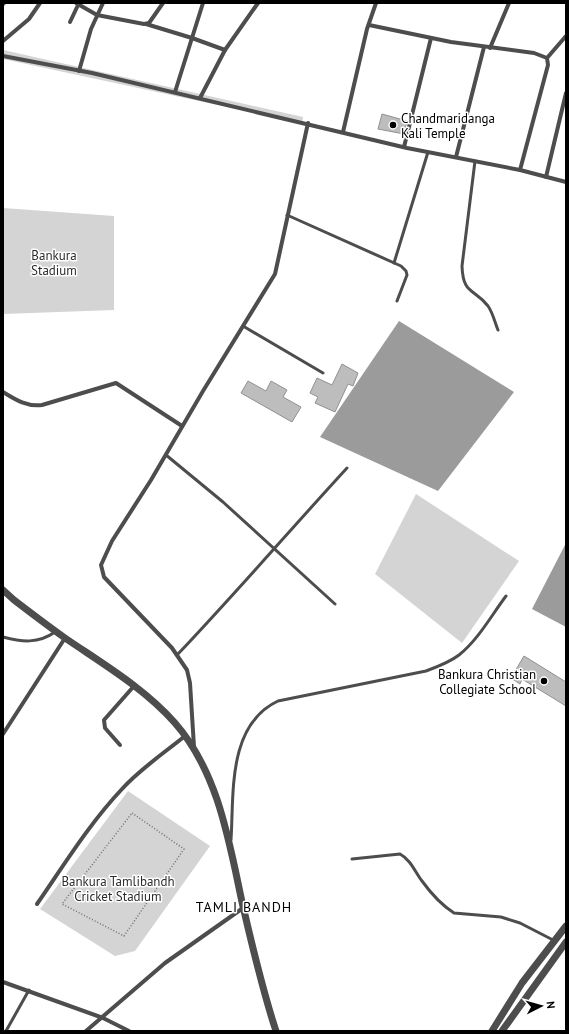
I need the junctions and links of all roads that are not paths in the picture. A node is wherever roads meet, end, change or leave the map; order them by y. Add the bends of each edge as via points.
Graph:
1 (40, 3) edge
2 (78, 3) edge
3 (103, 3) edge
4 (163, 3) edge
5 (203, 3) edge
6 (258, 3) edge
7 (376, 3) edge
8 (508, 3) edge
9 (97, 14) junction
10 (70, 22) dead end
11 (144, 24) junction
12 (369, 25) junction
13 (192, 38) junction
14 (431, 38) junction
15 (565, 38) edge
16 (3, 41) edge
17 (484, 47) junction
18 (490, 48) junction
19 (225, 50) junction
20 (3, 56) edge
21 (547, 58) junction
22 (79, 71) junction
23 (175, 92) junction
24 (566, 93) edge
25 (200, 98) junction
26 (308, 123) junction
27 (343, 132) junction
28 (404, 147) junction
29 (428, 152) junction
30 (456, 157) junction
31 (475, 161) junction
32 (520, 170) junction
33 (546, 177) junction
34 (566, 182) edge
35 (287, 215) junction
36 (394, 263) junction
37 (397, 301) dead end
38 (243, 326) junction
39 (498, 330) dead end
40 (323, 373) dead end
41 (3, 392) edge
42 (182, 426) junction
43 (166, 455) junction
44 (347, 468) dead end
45 (274, 548) junction
46 (3, 590) edge
47 (506, 596) dead end
48 (336, 604) dead end
49 (56, 631) junction
50 (3, 637) edge
51 (65, 638) junction
52 (178, 655) junction
53 (134, 686) junction
54 (5, 728) edge
55 (3, 734) edge
56 (185, 736) junction
57 (120, 745) dead end
58 (194, 747) junction
59 (231, 848) junction
60 (352, 858) dead end
61 (37, 904) dead end
62 (244, 908) junction
63 (566, 926) edge
64 (555, 941) junction
65 (566, 942) edge
66 (3, 982) edge
67 (29, 990) junction
68 (103, 1018) junction
69 (6, 1031) edge
70 (86, 1031) edge
71 (129, 1031) edge
72 (276, 1031) edge
73 (492, 1031) edge
74 (502, 1031) edge

1 - 16 street via 29,19
2 - 9 street
2 - 10 street
3 - 9 street
4 - 11 street via 149,22
5 - 13 street
6 - 19 street
7 - 12 street
8 - 18 street
9 - 11 street
9 - 22 street
11 - 13 street
12 - 14 street
12 - 27 street
13 - 19 street
13 - 23 street
14 - 17 street
14 - 28 street
15 - 21 street
17 - 18 street
17 - 30 street
18 - 21 street via 534,53
19 - 25 street
20 - 22 street
21 - 32 street via 548,65
22 - 23 street
23 - 25 street
24 - 33 street
25 - 26 street
26 - 27 street
26 - 35 street
27 - 28 street
28 - 29 street
29 - 30 street
29 - 36 lane
30 - 31 street
31 - 32 street
31 - 39 lane via 462,266 463,277 464,284 488,307
32 - 33 street
33 - 34 street
35 - 36 lane
35 - 38 street via 274,274
36 - 37 lane via 401,266 407,275
38 - 40 lane
38 - 42 street
41 - 42 street via 17,401 34,406 116,382
42 - 43 street
43 - 45 lane
43 - 52 street via 103,557 101,571 110,585
44 - 45 lane
45 - 48 lane
45 - 52 lane
46 - 49 street
47 - 59 lane via 469,645 439,666 269,706 245,733 242,742 236,772
49 - 50 lane via 40,641
49 - 51 street
51 - 53 street
51 - 54 street
52 - 58 street via 187,670 190,683
53 - 56 street via 175,723
53 - 57 street via 104,720 105,728
54 - 55 street
56 - 58 street
56 - 61 street via 140,772 104,809
58 - 59 street via 204,766 225,823
59 - 62 street
60 - 64 lane via 400,854 410,862 423,883 448,909 454,912 506,918
62 - 68 street via 166,963
62 - 72 street via 265,1000
63 - 64 street
64 - 73 street via 522,983
65 - 74 street
66 - 67 street
67 - 68 street
67 - 69 lane
68 - 70 street
68 - 71 street

